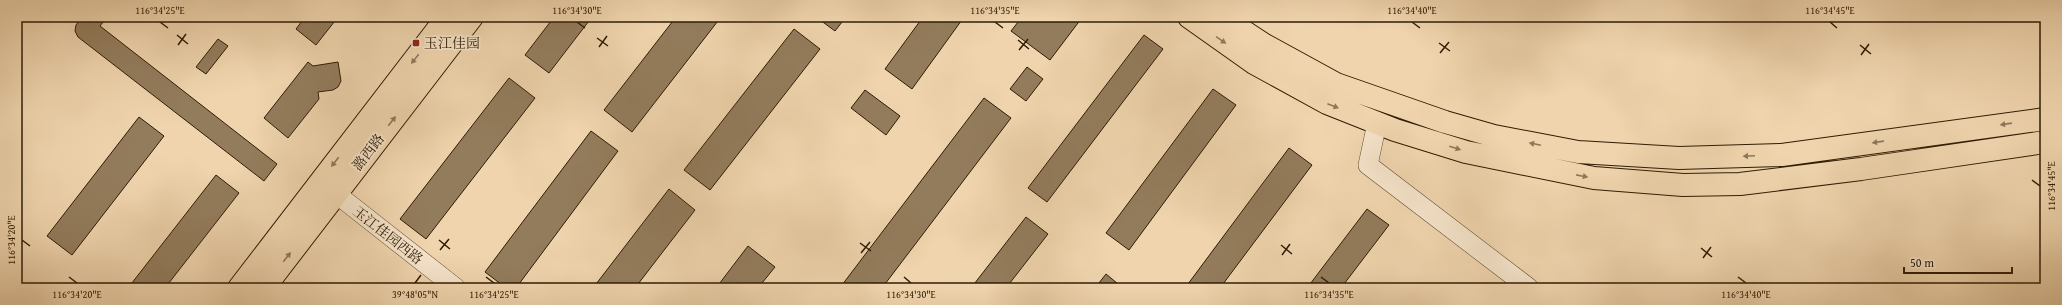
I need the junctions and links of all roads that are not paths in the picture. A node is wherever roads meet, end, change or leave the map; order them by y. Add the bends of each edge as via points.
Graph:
1 (447, 17) edge
2 (472, 17) edge
3 (1189, 17) edge
4 (1222, 17) edge
5 (2045, 119) edge
6 (1377, 123) junction
7 (2045, 142) edge
8 (328, 188) junction
9 (239, 288) edge
10 (264, 288) edge
11 (456, 288) edge
12 (1528, 288) edge

1 -> 8 main road, 潞西路
8 -> 2 main road, 潞西路
3 -> 6 main road via 1280,78 1326,103
5 -> 4 main road via 1782,155 1679,158 1578,152 1494,136 1445,122 1336,84 1263,44
6 -> 7 main road via 1466,152 1543,168 1594,178 1683,185 1740,184
6 - 12 street via 1368,165
8 - 9 main road, 潞西路
10 -> 8 main road, 潞西路
8 - 11 street, 玉江佳园西路

